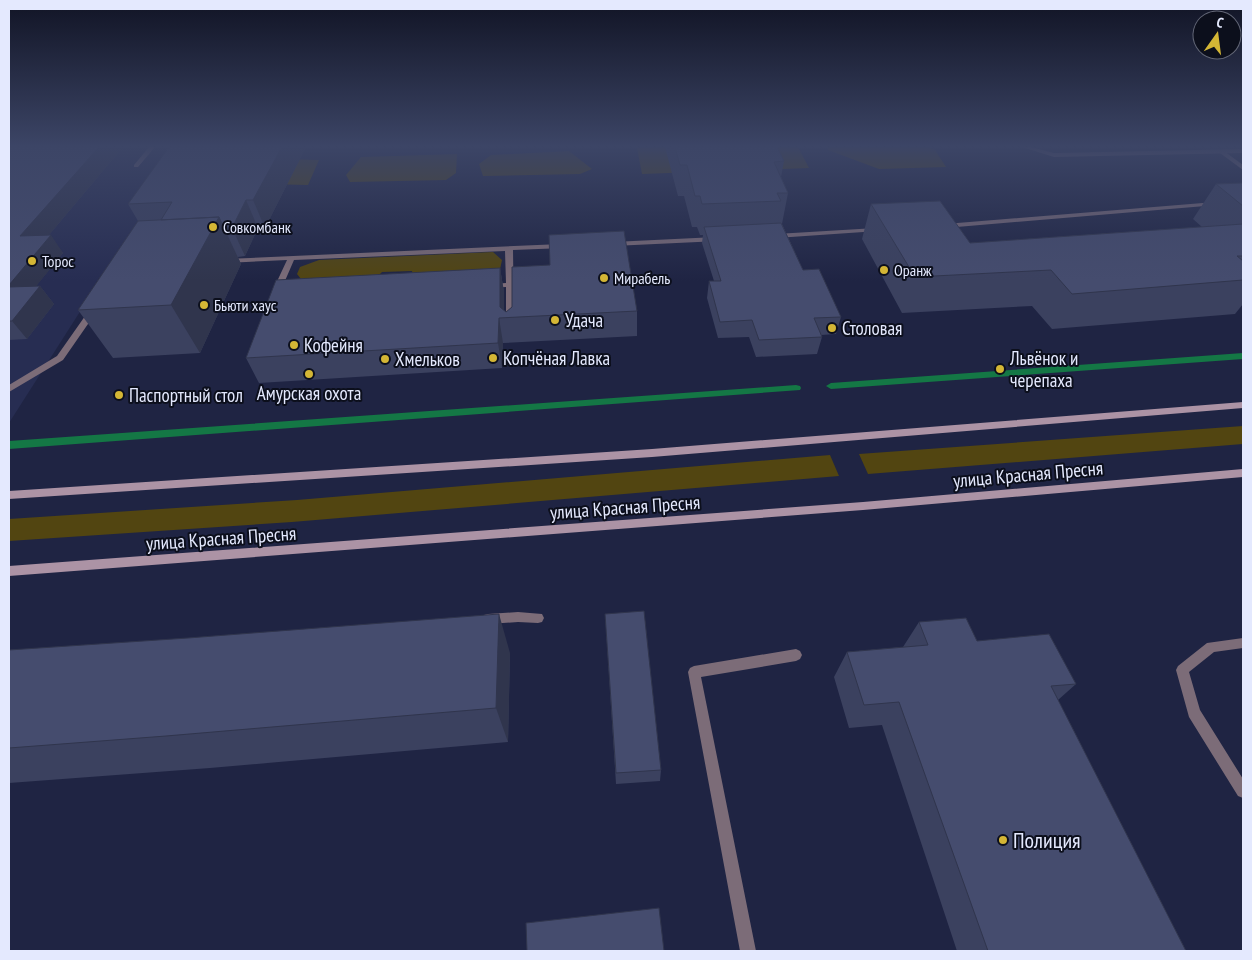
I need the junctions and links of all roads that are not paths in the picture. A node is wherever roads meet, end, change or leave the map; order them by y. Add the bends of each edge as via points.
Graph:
1 (1224, 203) edge
2 (934, 226) edge
3 (886, 229) edge
4 (763, 237) edge
5 (725, 239) edge
6 (607, 244) edge
7 (568, 246) edge
8 (509, 248) junction
9 (292, 257) junction
10 (217, 261) dead end
11 (509, 285) junction
12 (480, 287) edge
13 (273, 300) edge
14 (100, 301) edge
15 (510, 332) edge
16 (9, 389) edge
17 (1243, 405) edge
18 (1243, 473) edge
19 (9, 495) edge
20 (9, 571) edge
21 (538, 618) dead end
22 (479, 620) edge
23 (1243, 643) edge
24 (796, 655) dead end
25 (1243, 791) edge
26 (748, 951) edge

1 - 2 street
3 - 4 street
5 - 6 street
7 - 8 street
8 - 9 street
8 - 11 street
9 - 10 street
9 - 13 street
11 - 12 street
11 - 15 street
14 - 16 street via 60,358
17 - 19 street via 652,453
18 - 20 street, улица Красная Пресня
21 - 22 street
23 - 25 street via 1211,647 1182,670 1194,713
24 - 26 street via 694,672

